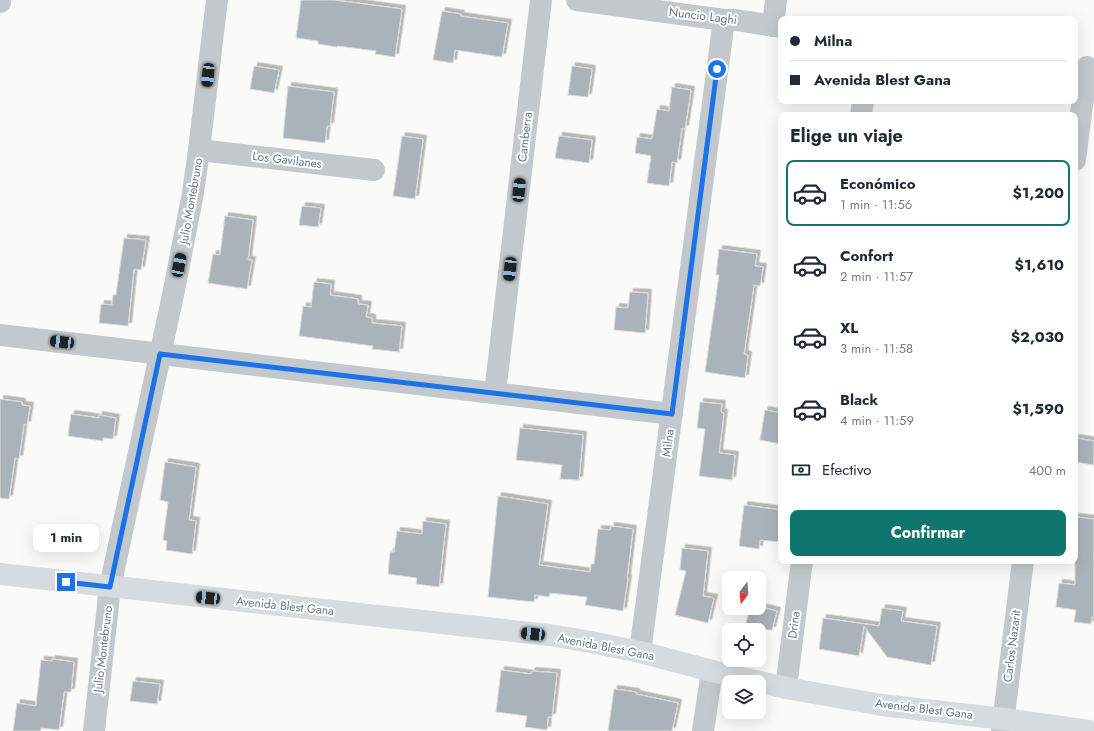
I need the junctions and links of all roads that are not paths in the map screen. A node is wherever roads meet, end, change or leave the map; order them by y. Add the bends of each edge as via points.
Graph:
1 (217, 0) edge
2 (541, 0) edge
3 (577, 0) edge
4 (776, 0) edge
5 (724, 20) junction
6 (777, 26) edge
7 (1085, 67) edge
8 (1078, 132) edge
9 (199, 150) junction
10 (374, 170) dead end
11 (0, 335) edge
12 (160, 354) junction
13 (495, 393) junction
14 (672, 414) junction
15 (802, 564) edge
16 (1023, 564) edge
17 (0, 574) edge
18 (110, 587) junction
19 (640, 652) junction
20 (712, 671) junction
21 (786, 688) junction
22 (1003, 725) edge
23 (94, 731) edge
24 (703, 731) edge
25 (1089, 731) edge

1 - 9 street, Julio Montebruno
2 - 13 street, Camberra
3 - 5 street, Nuncio Laghi
4 - 6 street
5 - 6 street, Nuncio Laghi
5 - 14 street, Milna
7 - 8 street
9 - 10 street, Los Gavilanes
9 - 12 street, Julio Montebruno via 185,235
11 - 12 street
12 - 13 street
12 - 18 street, Julio Montebruno
13 - 14 street
14 - 19 street, Milna
15 - 21 street, Drina
16 - 22 street, Carlos Nazarit
17 - 18 street, Avenida Blest Gana
18 - 19 street, Avenida Blest Gana via 549,635
18 - 23 street, Julio Montebruno
19 - 20 street, Avenida Blest Gana
20 - 21 street, Avenida Blest Gana
20 - 24 street
21 - 22 street, Avenida Blest Gana
22 - 25 street, Avenida Blest Gana

